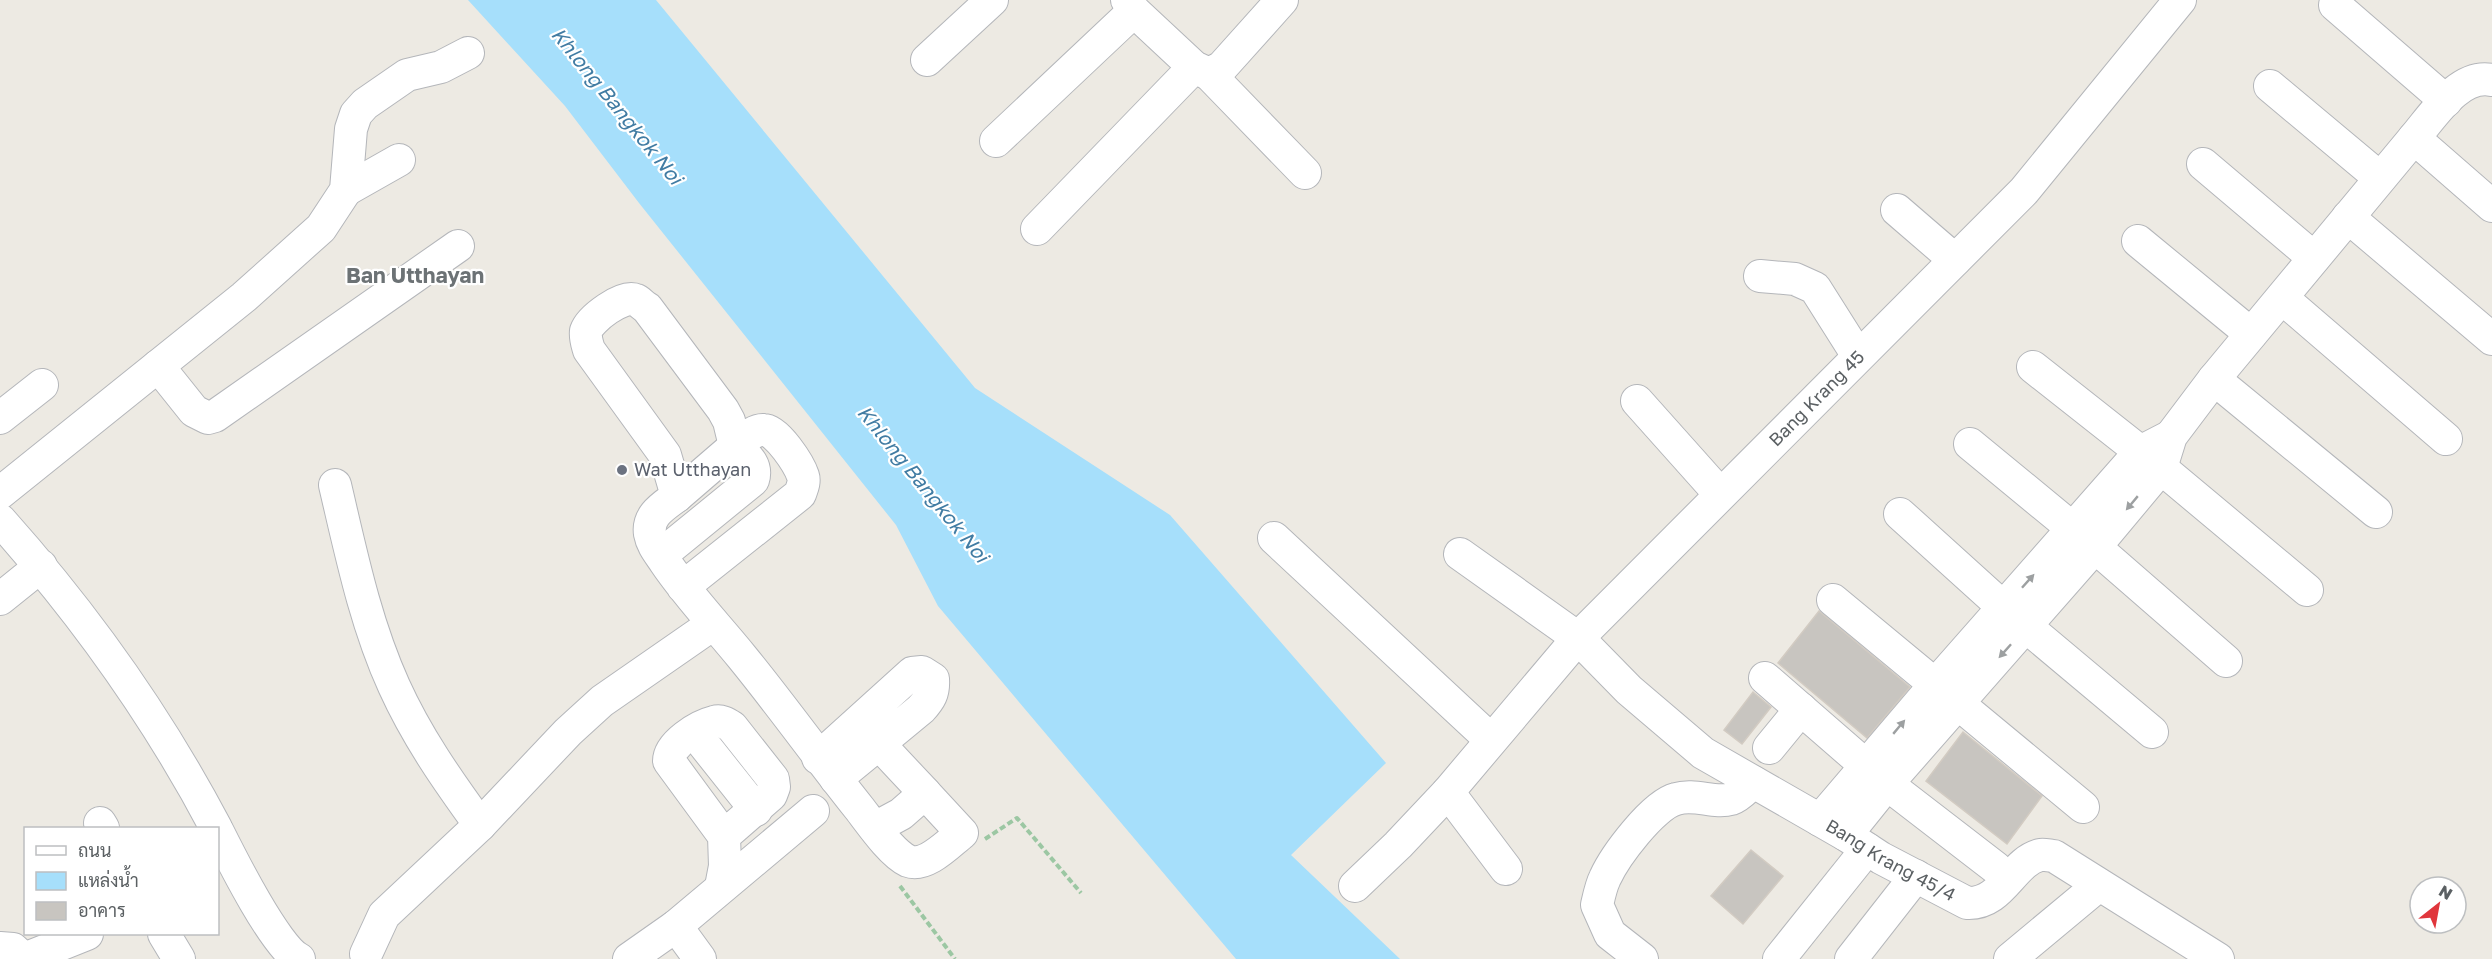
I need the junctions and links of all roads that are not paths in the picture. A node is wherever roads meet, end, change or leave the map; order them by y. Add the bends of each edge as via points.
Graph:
1 (992, 0) edge
2 (1282, 0) edge
3 (2181, 0) edge
4 (1130, 5) edge
5 (2335, 5) dead end
6 (468, 53) dead end
7 (927, 60) dead end
8 (1201, 70) junction
9 (2492, 80) edge
10 (2270, 86) dead end
11 (2446, 101) junction
12 (2414, 138) junction
13 (996, 141) dead end
14 (399, 160) dead end
15 (2203, 164) dead end
16 (1305, 173) dead end
17 (2380, 178) junction
18 (346, 190) junction
19 (2492, 206) edge
20 (1897, 210) dead end
21 (2348, 217) junction
22 (1037, 229) dead end
23 (2138, 241) dead end
24 (458, 246) dead end
25 (2314, 258) junction
26 (1955, 260) junction
27 (1760, 276) dead end
28 (2283, 298) junction
29 (2251, 334) junction
30 (2492, 339) edge
31 (1858, 356) junction
32 (158, 366) junction
33 (2033, 367) dead end
34 (2214, 379) junction
35 (42, 385) dead end
36 (1637, 401) dead end
37 (0, 418) edge
38 (2446, 439) dead end
39 (1970, 444) dead end
40 (735, 446) junction
41 (2150, 460) junction
42 (335, 485) dead end
43 (0, 493) edge
44 (1720, 494) junction
45 (677, 496) junction
46 (2376, 512) dead end
47 (1900, 514) dead end
48 (0, 520) edge
49 (1274, 538) dead end
50 (2085, 538) junction
51 (1460, 554) dead end
52 (661, 555) junction
53 (41, 566) junction
54 (683, 587) junction
55 (2307, 590) dead end
56 (2, 593) edge
57 (1833, 600) dead end
58 (2016, 617) junction
59 (713, 624) junction
60 (1578, 638) junction
61 (2226, 661) dead end
62 (1765, 678) dead end
63 (1946, 695) junction
64 (1801, 709) junction
65 (2151, 732) dead end
66 (1490, 739) junction
67 (879, 744) junction
68 (1769, 748) dead end
69 (827, 768) junction
70 (1877, 775) junction
71 (1753, 782) junction
72 (1448, 792) junction
73 (925, 793) junction
74 (2083, 807) dead end
75 (813, 811) dead end
76 (480, 825) junction
77 (215, 827) edge
78 (875, 828) junction
79 (219, 834) edge
80 (724, 836) junction
81 (1854, 840) junction
82 (1996, 868) dead end
83 (1506, 869) dead end
84 (1916, 876) junction
85 (2091, 880) junction
86 (1355, 886) dead end
87 (720, 887) junction
88 (676, 926) junction
89 (82, 935) edge
90 (165, 935) edge
91 (0, 948) edge
92 (364, 957) edge
93 (179, 959) edge
94 (299, 959) edge
95 (628, 959) edge
96 (700, 959) edge
97 (1642, 959) edge
98 (1779, 959) edge
99 (1796, 959) edge
100 (1851, 959) edge
101 (2010, 959) edge
102 (2218, 959) edge

1 - 7 street
2 - 8 street via 1222,67
3 - 26 street, Bang Krang 45 via 2024,191
4 - 8 street
4 - 13 street
5 - 11 street
6 - 18 street via 441,67 407,75 356,114 351,129
8 - 16 street
8 - 22 street
9 - 11 street via 2483,78 2464,85
10 - 17 street
11 - 12 street
12 - 17 street
12 - 19 street
14 - 18 street
15 - 25 street
17 - 21 street
18 - 32 street via 321,228
20 - 26 street
21 - 25 street
21 - 30 street
23 - 29 street
24 - 32 street via 215,416 208,418 194,411
25 - 28 street
26 - 31 street, Bang Krang 45
27 - 31 street via 1794,279 1815,288
28 - 29 street
28 - 38 street
29 - 34 street
31 - 44 street, Bang Krang 45
32 - 43 street
33 - 41 street
34 - 41 street
34 - 46 street
35 - 37 street
36 - 44 street
39 - 50 street
40 - 45 street
40 - 45 street via 723,410 647,308 628,298 592,321 585,339 589,350 665,455
40 - 52 street via 753,465 753,480
40 - 54 street via 759,430 773,432 802,474 800,494
41 - 50 street
41 - 55 street
42 - 76 street via 361,595 394,686 432,758
44 - 60 street, Bang Krang 45
45 - 52 street via 654,514 650,524 650,535
47 - 58 street
48 - 53 street
49 - 66 street
50 - 58 street
50 - 61 street
51 - 60 street, Bang Krang 45/4
52 - 54 street
53 - 56 street
53 - 77 street via 149,711
54 - 59 street
57 - 63 street
58 - 63 street
58 - 65 street
59 - 69 street via 743,657
59 - 76 street via 602,701
60 - 66 street, Bang Krang 45
60 - 71 street, Bang Krang 45/4 via 1675,731 1703,753
62 - 64 street
63 - 70 street
63 - 74 street
64 - 68 street
64 - 70 street
66 - 72 street, Bang Krang 45
67 - 69 street
67 - 69 street via 930,699 933,679 922,672 912,674
67 - 73 street
69 - 78 street
70 - 81 street
70 - 82 street
71 - 81 street, Bang Krang 45/4
71 - 97 street via 1730,799 1673,799 1660,807 1617,857 1597,905 1610,934
72 - 83 street
72 - 86 street, Bang Krang 45
73 - 78 street via 901,814
73 - 78 street via 962,833 926,860 906,860
75 - 87 street
76 - 92 street via 384,915
79 - 94 street via 280,942
80 - 80 street via 669,761 673,748 715,721 732,727 773,779 774,787 756,810
80 - 87 street via 725,866
81 - 84 street, Bang Krang 45/4
81 - 98 street
81 - 99 street
84 - 85 street, Bang Krang 45/4 via 1967,903 1980,904 2041,855 2054,856
84 - 100 street
85 - 101 street
85 - 102 street, Bang Krang 45/4
87 - 88 street
88 - 95 street
88 - 96 street
89 - 91 street via 24,959 13,948
90 - 93 street

